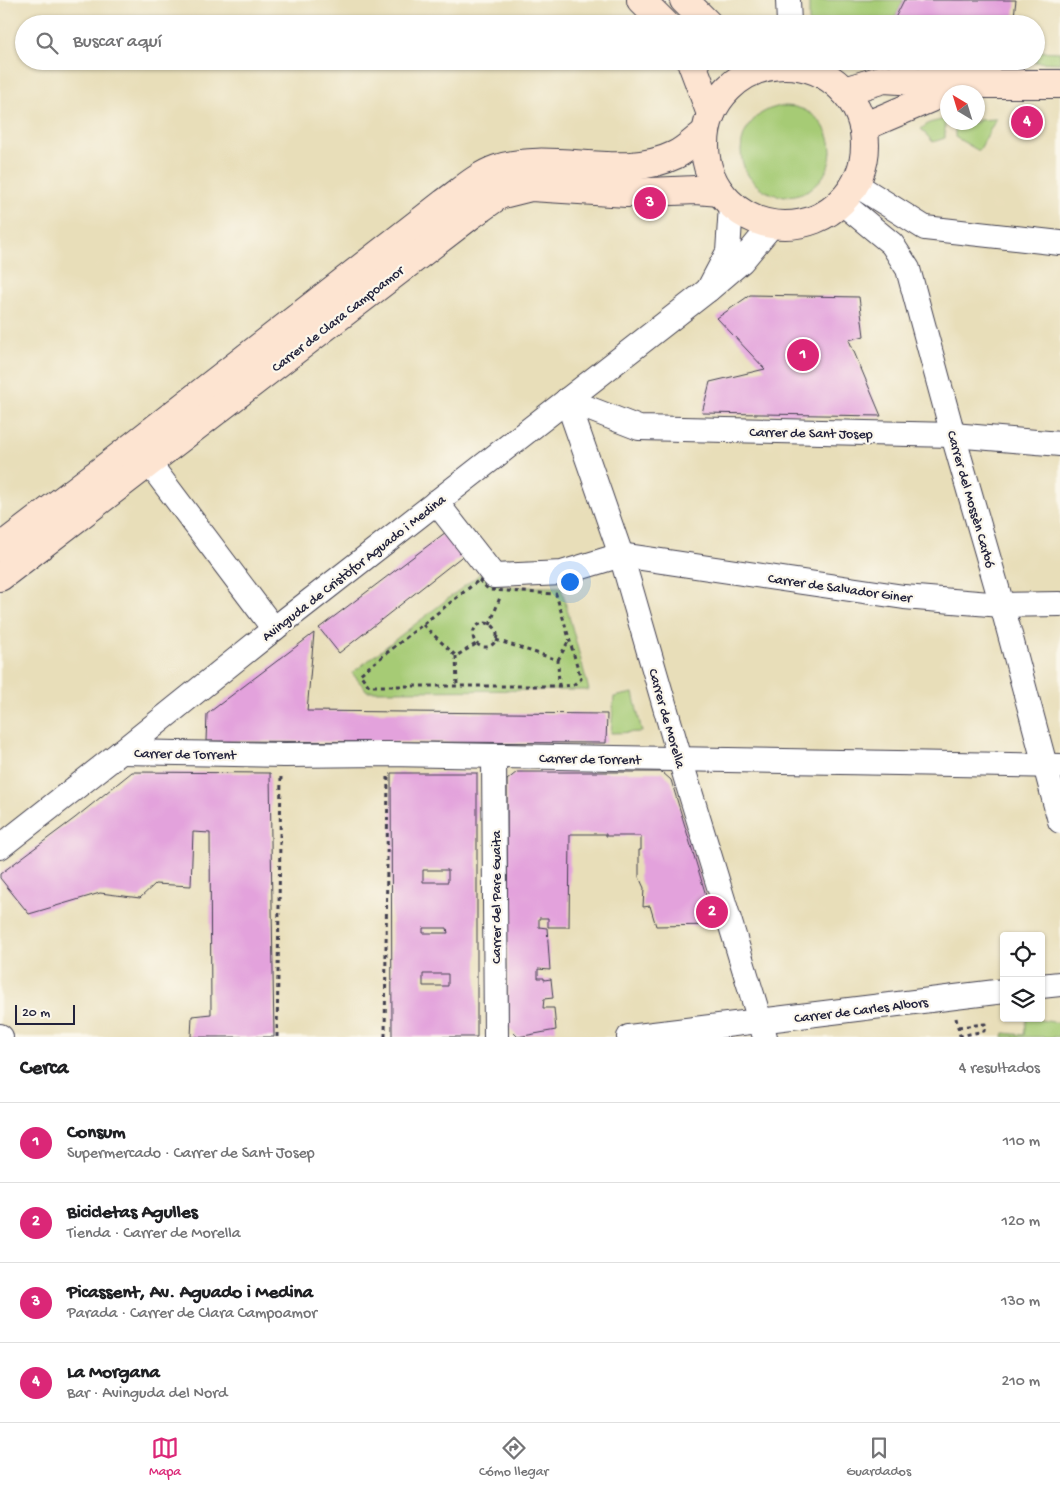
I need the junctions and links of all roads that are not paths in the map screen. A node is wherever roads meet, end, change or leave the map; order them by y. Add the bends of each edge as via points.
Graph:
1 (641, 0) edge
2 (684, 0) edge
3 (788, 0) edge
4 (656, 15) edge
5 (699, 15) edge
6 (788, 15) edge
7 (693, 70) edge
8 (749, 70) edge
9 (813, 70) edge
10 (963, 84) junction
11 (1060, 84) edge
12 (844, 91) junction
13 (708, 123) junction
14 (863, 127) junction
15 (848, 193) junction
16 (725, 199) junction
17 (772, 225) junction
18 (1060, 243) edge
19 (708, 290) junction
20 (567, 400) junction
21 (953, 435) junction
22 (1060, 444) edge
23 (149, 463) junction
24 (436, 502) junction
25 (0, 548) edge
26 (621, 555) junction
27 (0, 577) edge
28 (1060, 604) edge
29 (1002, 605) junction
30 (274, 628) junction
31 (121, 752) junction
32 (494, 757) junction
33 (680, 759) junction
34 (1053, 766) edge
35 (1060, 821) edge
36 (0, 847) edge
37 (1060, 984) edge
38 (1045, 986) edge
39 (1000, 992) edge
40 (763, 1029) edge
41 (496, 1037) edge
42 (629, 1037) edge

1 - 4 street
2 - 5 street
3 - 6 street
7 - 13 street
8 - 13 street via 722,94
9 - 12 street via 828,77
10 - 11 street
10 - 12 street via 884,79
10 - 14 street
12 - 14 street via 856,108
13 - 16 street via 705,159 714,184
13 - 25 street, Carrer de Clara Campoamor via 675,155 657,162 628,166 530,162 484,175
14 - 15 street via 865,147 862,166
15 - 17 street via 821,217 797,225
15 - 18 street via 925,228
15 - 21 street, Carrer del Mossèn Carbó via 892,244 908,269
16 - 17 street via 750,218
16 - 19 street, Avinguda de Cristòfor Aguado i Medina via 728,252
16 - 23 street, Carrer de Clara Campoamor via 696,190 627,193 531,187 499,195
17 - 19 street, Avinguda de Cristòfor Aguado i Medina via 742,262
19 - 20 street, Avinguda de Cristòfor Aguado i Medina
20 - 21 street, Carrer de Sant Josep via 639,428
20 - 24 street, Avinguda de Cristòfor Aguado i Medina
20 - 26 street, Carrer de Morella
21 - 22 street, Carrer de Sant Josep
21 - 29 street, Carrer del Mossèn Carbó
23 - 27 street, Carrer de Clara Campoamor
23 - 30 street
24 - 26 street via 494,576 562,573
24 - 30 street, Avinguda de Cristòfor Aguado i Medina
26 - 29 street, Carrer de Salvador Giner via 904,597
26 - 33 street, Carrer de Morella
28 - 29 street, Carrer de Salvador Giner
29 - 34 street, Carrer del Mossèn Carbó
30 - 31 street, Avinguda de Cristòfor Aguado i Medina
31 - 32 street, Carrer de Torrent
31 - 36 street, Avinguda de Cristòfor Aguado i Medina
32 - 33 street, Carrer de Torrent
32 - 41 street, Carrer del Pare Guaita
33 - 34 street, Carrer de Torrent
33 - 40 street, Carrer de Morella
34 - 35 street, Carrer del Mossèn Carbó
37 - 38 street
39 - 40 street, Carrer de Carles Albors
40 - 42 street, Carrer de Carles Albors

